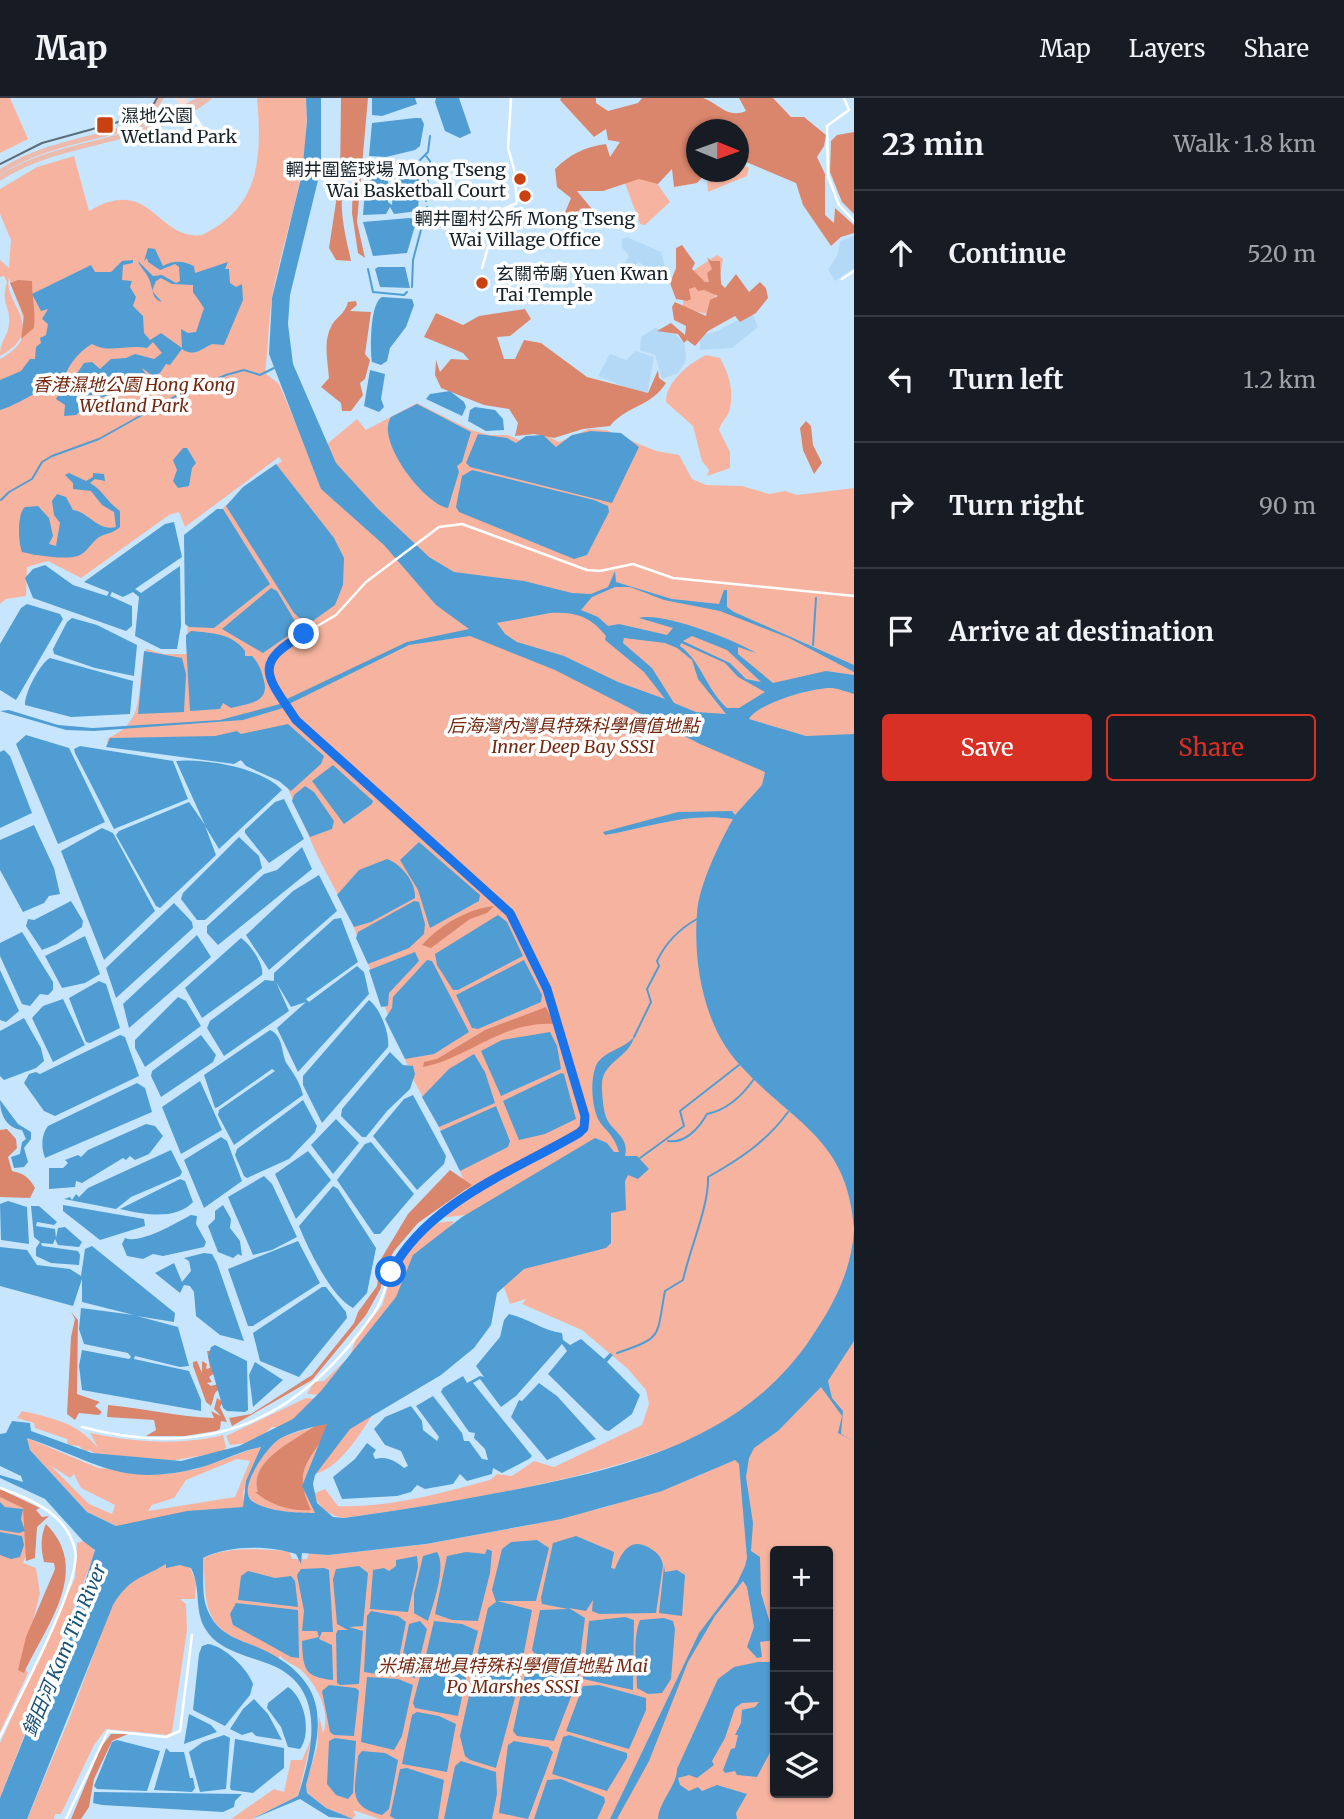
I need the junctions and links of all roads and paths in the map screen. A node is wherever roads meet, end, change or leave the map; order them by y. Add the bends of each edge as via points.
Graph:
1 (162, 98) edge
2 (177, 98) edge
3 (183, 98) edge
4 (201, 98) edge
5 (209, 98) edge
6 (511, 98) edge
7 (844, 98) edge
8 (187, 109) junction
9 (144, 122) junction
10 (212, 143) dead end
11 (0, 172) edge
12 (0, 178) edge
13 (854, 221) edge
14 (482, 268) dead end
15 (854, 271) edge
16 (842, 279) dead end
17 (854, 596) edge
18 (82, 1427) dead end
19 (0, 1488) edge
20 (192, 1635) dead end
21 (0, 1737) edge
22 (65, 1819) edge

1 - 9 main road
2 - 8 main road
3 - 8 main road
4 - 8 main road
5 - 8 main road
6 - 14 street via 508,148 517,203 501,210 496,219
7 - 13 street via 849,110 827,126 828,176 839,205
8 - 9 main road
8 - 10 street
8 - 12 main road via 156,125 48,155
9 - 11 main road via 37,152
15 - 16 street
17 - 18 street via 673,578 634,564 587,570 462,524 449,524 362,585 336,615 277,650 270,660 271,677 296,720 510,913 547,989 585,1116 584,1128 433,1220 403,1251 382,1301 337,1362 291,1402 244,1425 192,1438 133,1439
19 - 21 street via 33,1500 54,1517 71,1538 76,1559 41,1651
20 - 22 street via 180,1731 166,1737 108,1731

